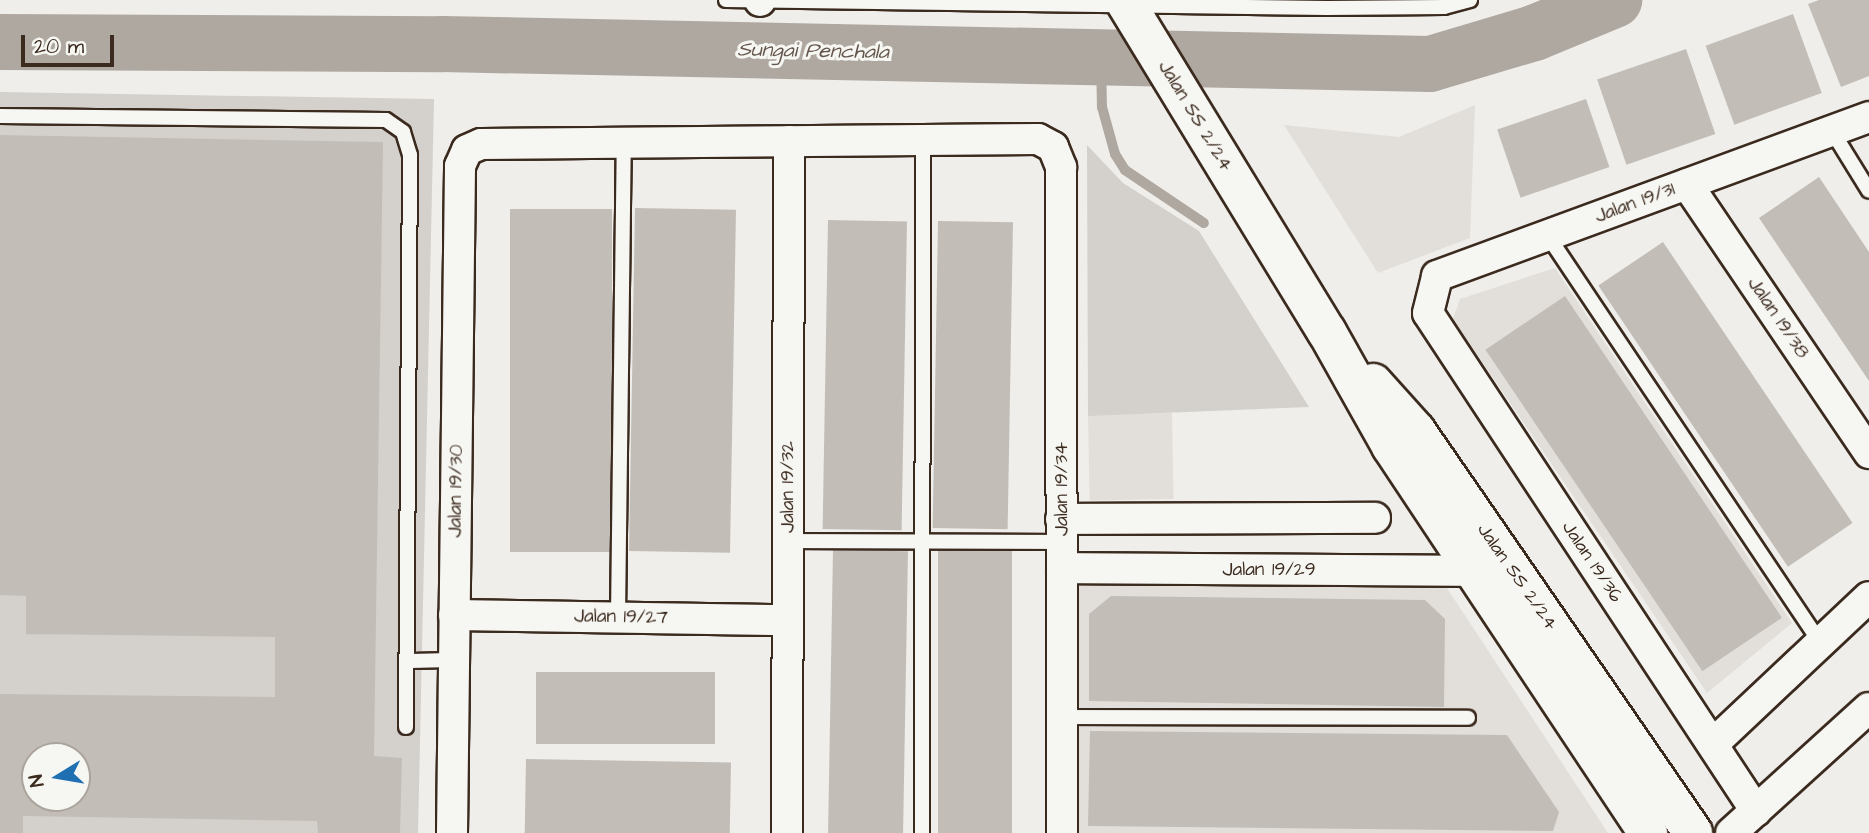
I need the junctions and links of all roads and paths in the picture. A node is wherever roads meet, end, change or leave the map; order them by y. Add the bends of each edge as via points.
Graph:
1 (726, 0) edge
2 (1470, 0) edge
3 (760, 1) edge
4 (903, 3) edge
5 (1324, 4) edge
6 (1130, 9) edge
7 (0, 116) edge
8 (1869, 117) edge
9 (1832, 131) junction
10 (923, 139) junction
11 (789, 141) junction
12 (624, 142) junction
13 (1687, 184) junction
14 (1869, 191) edge
15 (1548, 236) junction
16 (1428, 313) joint
17 (1327, 332) junction
18 (1869, 453) edge
19 (1375, 518) dead end
20 (788, 541) junction
21 (922, 541) junction
22 (1062, 543) junction
23 (1477, 571) junction
24 (1869, 597) edge
25 (454, 615) junction
26 (618, 617) junction
27 (788, 620) junction
28 (1820, 643) junction
29 (453, 660) junction
30 (408, 661) junction
31 (1869, 708) edge
32 (1061, 717) junction
33 (1468, 718) dead end
34 (407, 727) dead end
35 (1713, 744) junction
36 (1756, 811) junction
37 (1645, 830) edge
38 (452, 833) edge
39 (786, 833) edge
40 (922, 833) edge
41 (1062, 833) edge
42 (1693, 833) edge
43 (1731, 833) edge

1 - 3 lane
2 - 5 lane via 1444,7
3 - 4 lane
4 - 6 lane
5 - 6 lane
6 - 17 main road, Jalan SS 2/24
7 - 30 lane via 386,120 403,132 410,155
8 - 9 street, Jalan 19/31
9 - 13 street, Jalan 19/31
9 - 14 lane
10 - 11 street
10 - 21 lane
10 - 22 street, Jalan 19/34 via 1038,139 1053,147 1061,167
11 - 12 street
11 - 20 street, Jalan 19/32
12 - 25 street, Jalan 19/30 via 481,144 467,150 460,166
12 - 26 lane
13 - 15 street, Jalan 19/31
13 - 18 street, Jalan 19/38
15 - 16 street, Jalan 19/31 via 1437,276
15 - 28 lane
16 - 35 street, Jalan 19/36
17 - 23 main road, Jalan SS 2/24 via 1391,446
17 - 42 main road, Jalan SS 2/24 via 1416,431
19 - 22 street
20 - 21 lane
20 - 27 street, Jalan 19/32
21 - 22 lane
21 - 40 lane
22 - 23 street, Jalan 19/29
22 - 32 street, Jalan 19/34
23 - 37 main road, Jalan SS 2/24
24 - 28 street
25 - 26 street, Jalan 19/27
25 - 29 street, Jalan 19/30
26 - 27 street, Jalan 19/27
27 - 39 street, Jalan 19/32
28 - 35 street
29 - 30 lane
29 - 38 street, Jalan 19/30
30 - 34 lane
31 - 36 street
32 - 33 lane
32 - 41 street, Jalan 19/34
35 - 36 street, Jalan 19/36
36 - 43 street

